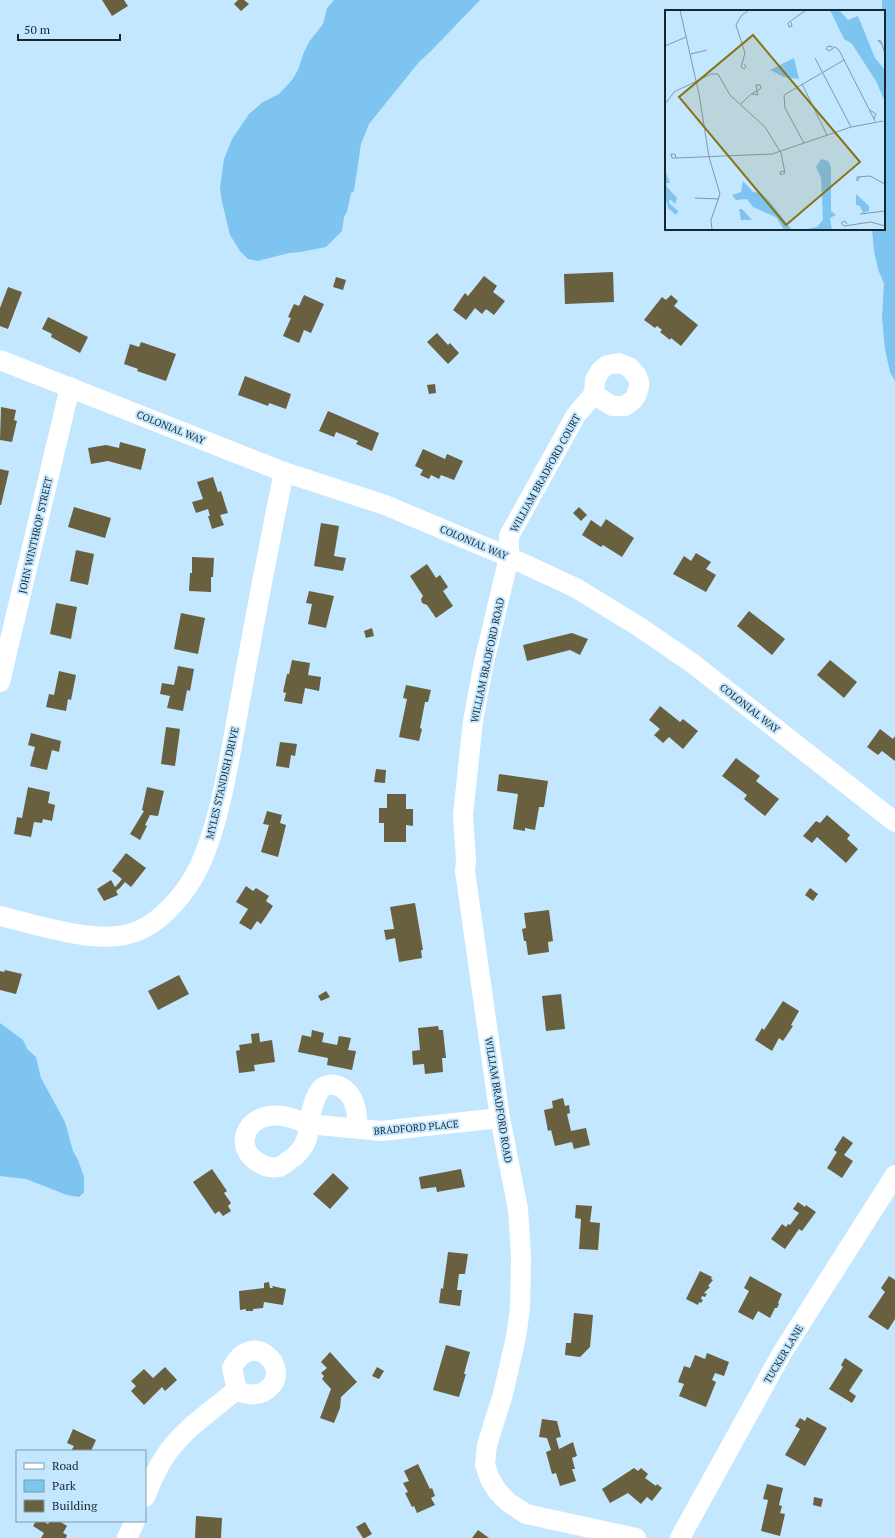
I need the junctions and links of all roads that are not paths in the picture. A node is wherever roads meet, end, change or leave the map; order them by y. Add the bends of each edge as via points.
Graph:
1 (0, 360) edge
2 (70, 387) junction
3 (594, 394) dead end
4 (284, 472) junction
5 (509, 557) junction
6 (0, 682) edge
7 (895, 822) edge
8 (0, 916) edge
9 (500, 1118) junction
10 (357, 1129) junction
11 (895, 1175) edge
12 (235, 1391) dead end
13 (146, 1495) edge
14 (135, 1522) edge
15 (127, 1538) edge
16 (636, 1538) edge
17 (680, 1538) edge

1 - 2 street, COLONIAL WAY
2 - 4 street, COLONIAL WAY
2 - 6 street, JOHN WINTHROP STREET
3 - 5 street, WILLIAM BRADFORD COURT via 576,415 509,536
4 - 5 street, COLONIAL WAY via 385,505
4 - 8 street, MYLES STANDISH DRIVE via 226,775 212,832 190,882 157,918 140,930 121,936 81,935
5 - 7 street, COLONIAL WAY via 576,588 665,643
5 - 9 street, WILLIAM BRADFORD ROAD via 473,721 463,815 465,871
9 - 10 street, BRADFORD PLACE via 387,1131
9 - 16 street, WILLIAM BRADFORD ROAD via 518,1209 521,1256 520,1309 507,1379 487,1445 487,1472 503,1498 526,1514
10 - 10 street, BRADFORD PLACE via 308,1124 318,1092 322,1088 330,1084 344,1089 357,1112
11 - 17 street, TUCKER LANE via 782,1353
12 - 13 street via 170,1449
14 - 15 street

